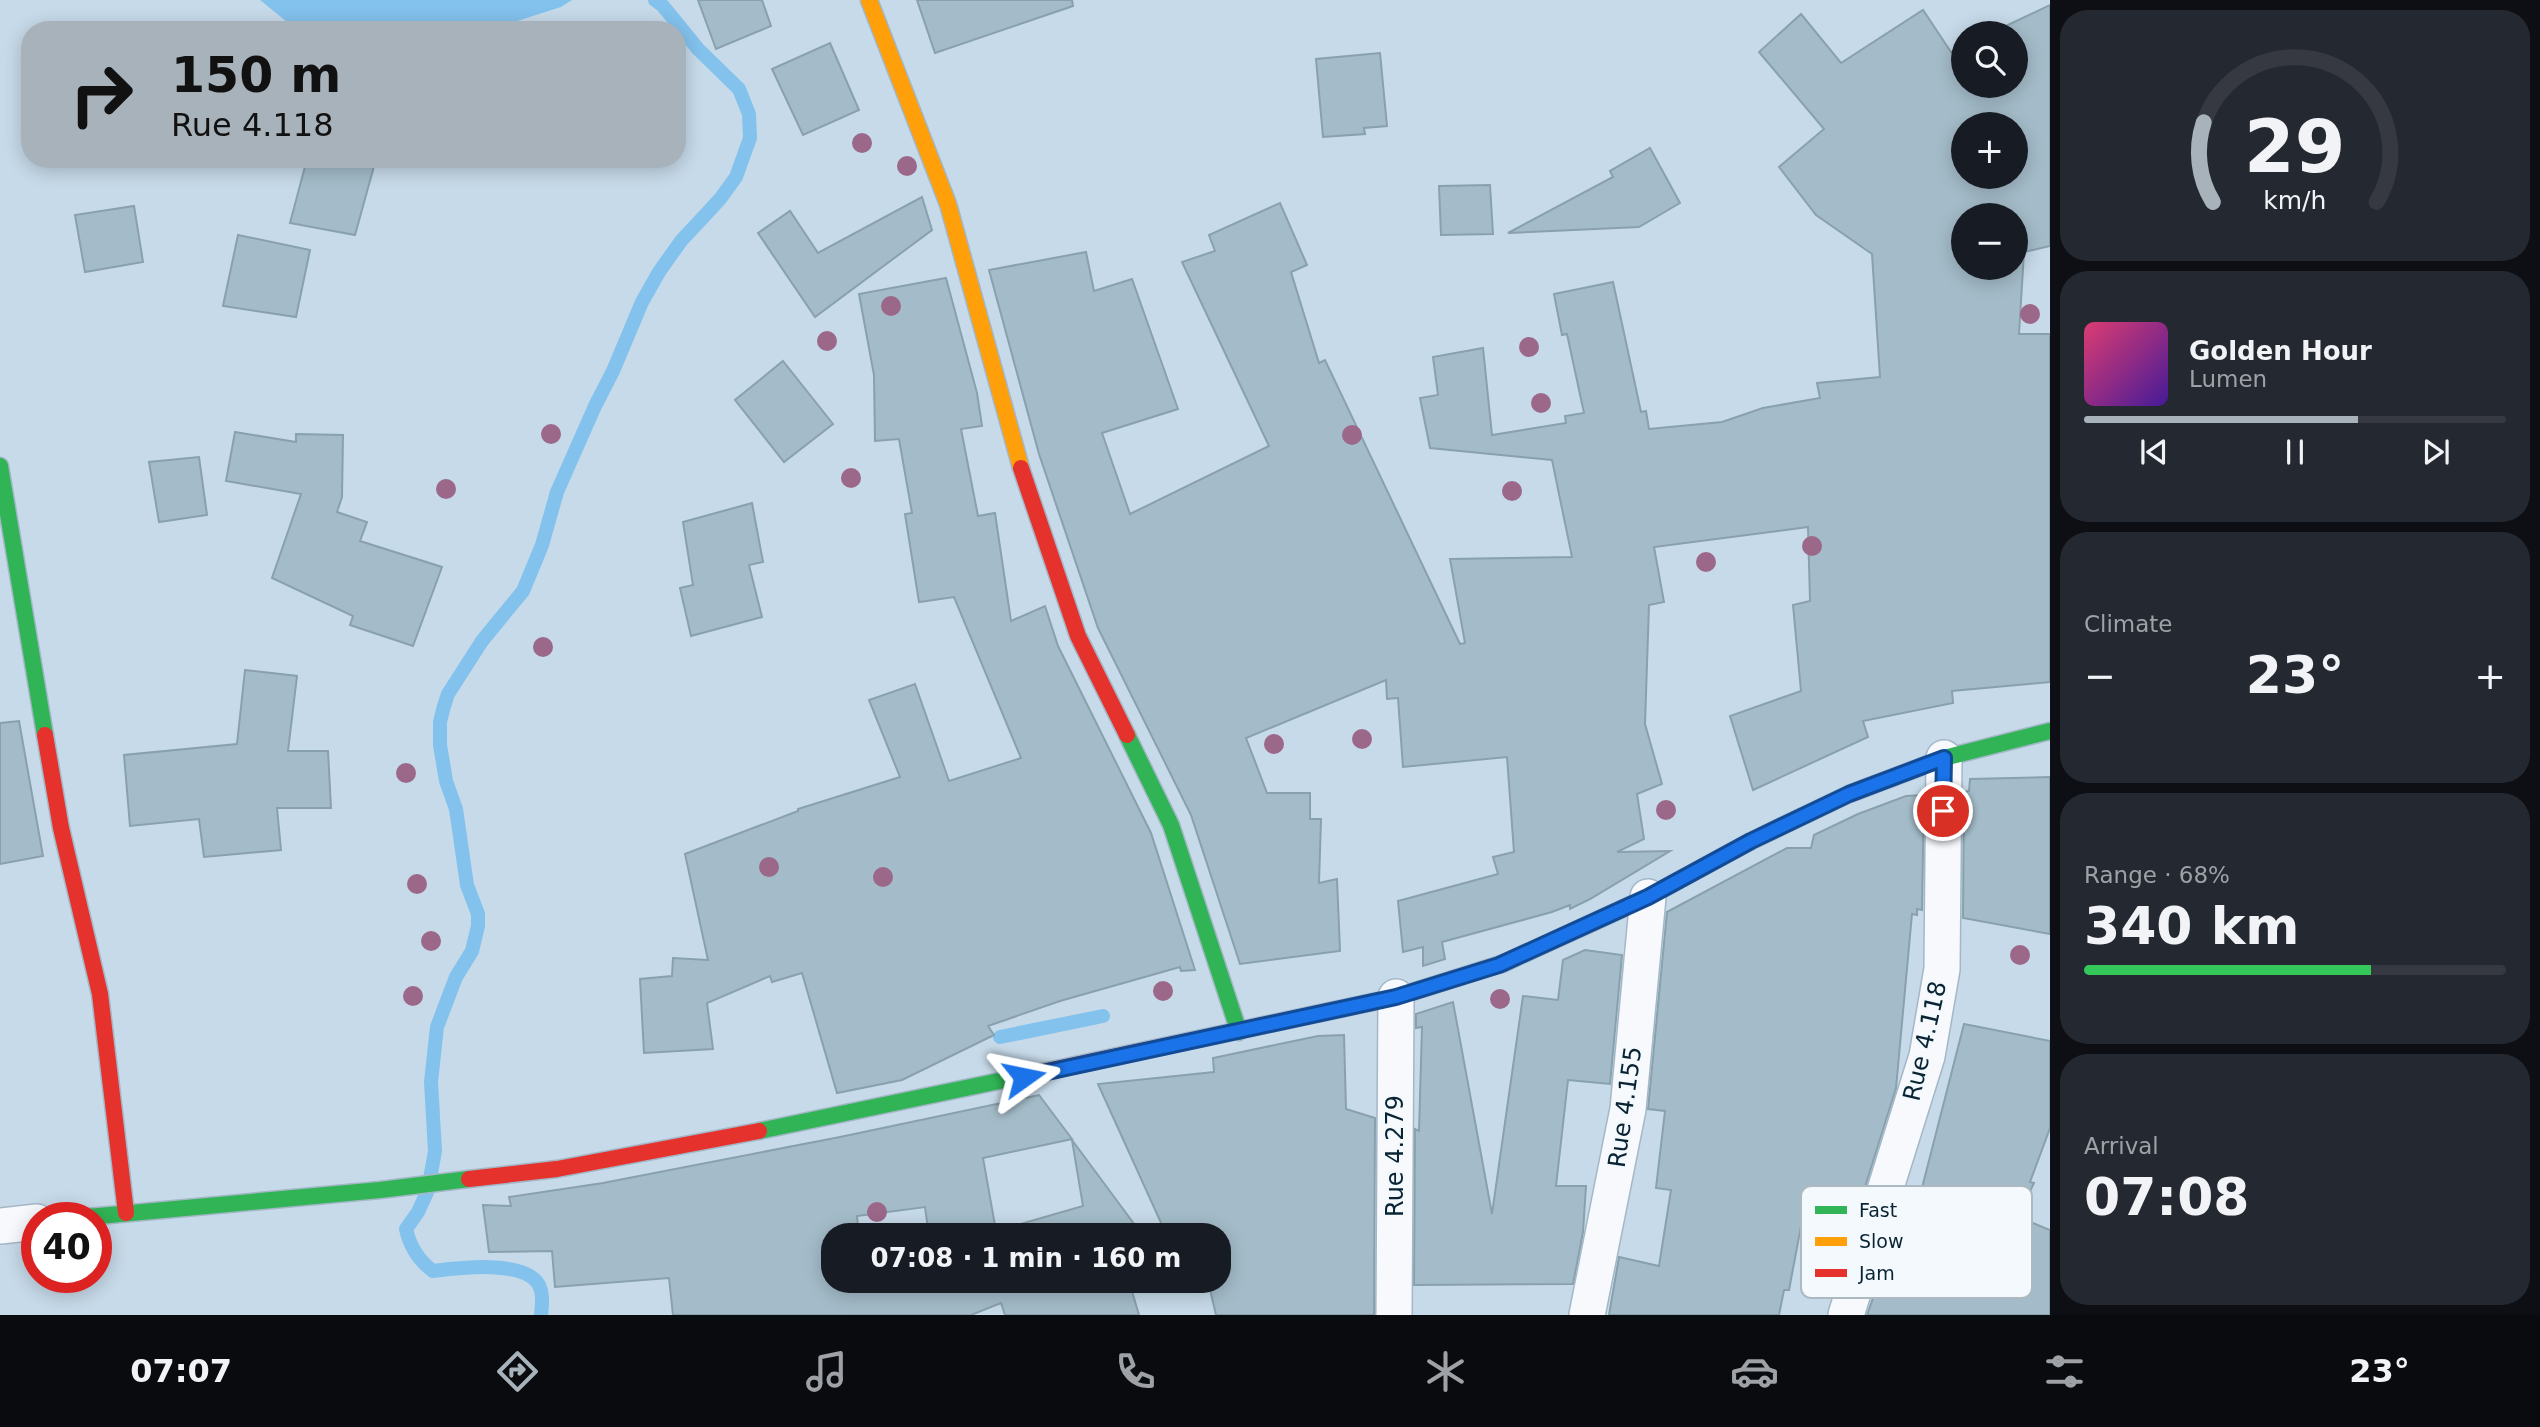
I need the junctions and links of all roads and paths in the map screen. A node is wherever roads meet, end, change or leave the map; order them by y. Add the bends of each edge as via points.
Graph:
1 (869, 0) edge
2 (0, 466) edge
3 (2050, 731) edge
4 (1944, 758) junction
5 (1648, 897) junction
6 (1396, 997) junction
7 (1240, 1032) junction
8 (1886, 1186) edge
9 (126, 1213) junction
10 (112, 1214) edge
11 (21, 1224) edge
12 (0, 1226) edge
13 (1851, 1298) edge
14 (1394, 1315) edge
15 (1587, 1315) edge
16 (1846, 1315) edge

1 - 7 street via 948,204 1018,460 1078,636 1171,825
2 - 9 street via 61,828 100,994
3 - 4 street
4 - 5 street via 1849,794
4 - 8 street, Rue 4.118 via 1942,969 1927,1056
5 - 6 street via 1499,965
5 - 15 street, Rue 4.155 via 1628,1109
6 - 7 street
6 - 14 street, Rue 4.279
7 - 9 street via 556,1169
9 - 10 street
11 - 12 street
13 - 16 street, Rue 4.118

